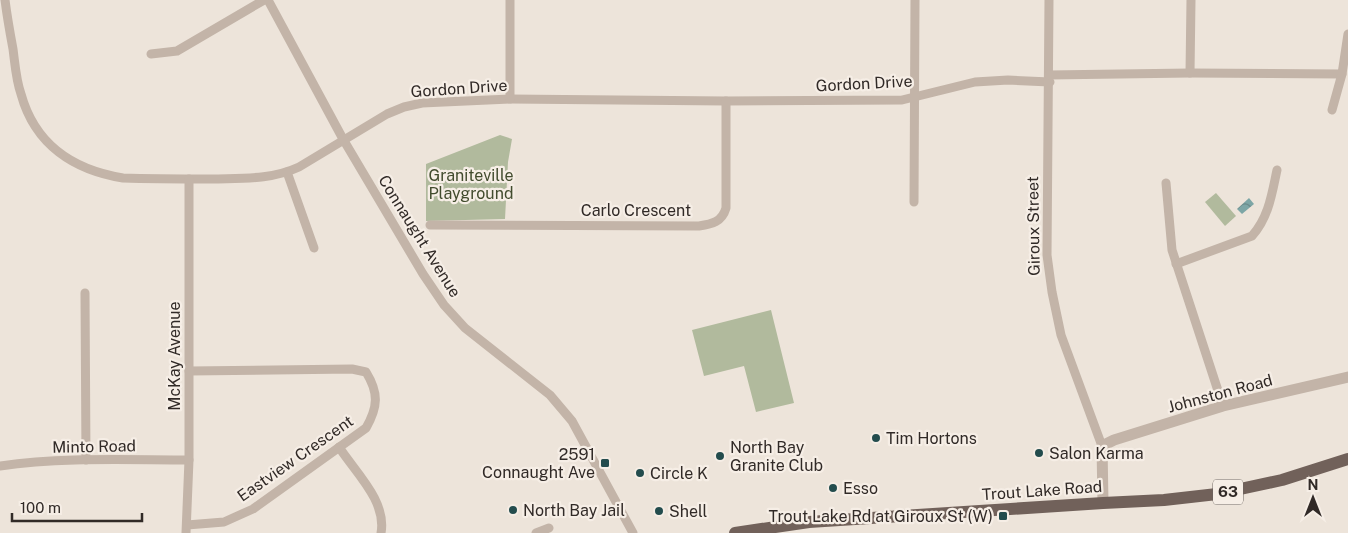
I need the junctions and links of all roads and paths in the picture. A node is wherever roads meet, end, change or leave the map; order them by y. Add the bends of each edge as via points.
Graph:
1 (5, 0) edge
2 (266, 0) edge
3 (510, 0) edge
4 (914, 0) edge
5 (1049, 0) edge
6 (1191, 0) edge
7 (1348, 34) edge
8 (151, 54) dead end
9 (1190, 73) junction
10 (1342, 74) junction
11 (1049, 79) junction
12 (915, 96) junction
13 (510, 99) junction
14 (726, 101) junction
15 (1332, 110) dead end
16 (343, 139) junction
17 (1277, 170) dead end
18 (287, 172) junction
19 (188, 179) junction
20 (1166, 183) dead end
21 (914, 202) dead end
22 (430, 225) dead end
23 (314, 248) dead end
24 (1176, 264) junction
25 (85, 292) dead end
26 (188, 371) junction
27 (1348, 377) edge
28 (1223, 406) junction
29 (1102, 446) junction
30 (339, 447) junction
31 (1348, 459) edge
32 (86, 460) junction
33 (188, 460) junction
34 (0, 466) edge
35 (1103, 502) junction
36 (549, 528) dead end
37 (186, 529) edge
38 (381, 533) edge
39 (536, 533) edge
40 (634, 533) edge
41 (735, 533) edge

1 - 19 street, Gordon Drive via 26,111 34,126 56,151 84,169 104,175
2 - 8 street via 177,51
2 - 16 street, Connaught Avenue
3 - 13 street
4 - 12 street
5 - 11 street, Giroux Street
6 - 9 street
7 - 10 street
9 - 10 street, Gordon Drive
9 - 11 street, Gordon Drive
10 - 15 street
11 - 12 street, Gordon Drive via 975,82
11 - 29 street, Giroux Street via 1047,254 1052,292 1061,335
12 - 14 street, Gordon Drive via 902,100
12 - 21 street
13 - 14 street, Gordon Drive
13 - 16 street, Gordon Drive via 404,107
14 - 22 street, Carlo Crescent via 726,208 718,222 698,226
16 - 18 street, Gordon Drive
16 - 40 street, Connaught Avenue via 444,305 465,328 550,395 588,449
17 - 24 street via 1266,216 1252,236
18 - 19 street, Gordon Drive via 259,178
18 - 23 street
19 - 26 street, McKay Avenue
20 - 24 street
24 - 28 street
25 - 32 street
26 - 30 street, Eastview Crescent via 352,369 366,372 374,384 374,414 366,428
26 - 33 street, McKay Avenue
27 - 28 street, Johnston Road
28 - 29 street, Johnston Road
29 - 35 street, Giroux Street
30 - 37 street, Eastview Crescent via 253,509 224,522
30 - 38 street via 375,500 380,513
31 - 35 main road, Trout Lake Road / 63 via 1282,480 1217,494
32 - 33 street, Minto Road
32 - 34 street, Minto Road
33 - 37 street, McKay Avenue
35 - 41 main road, Trout Lake Road via 809,522
36 - 39 street

